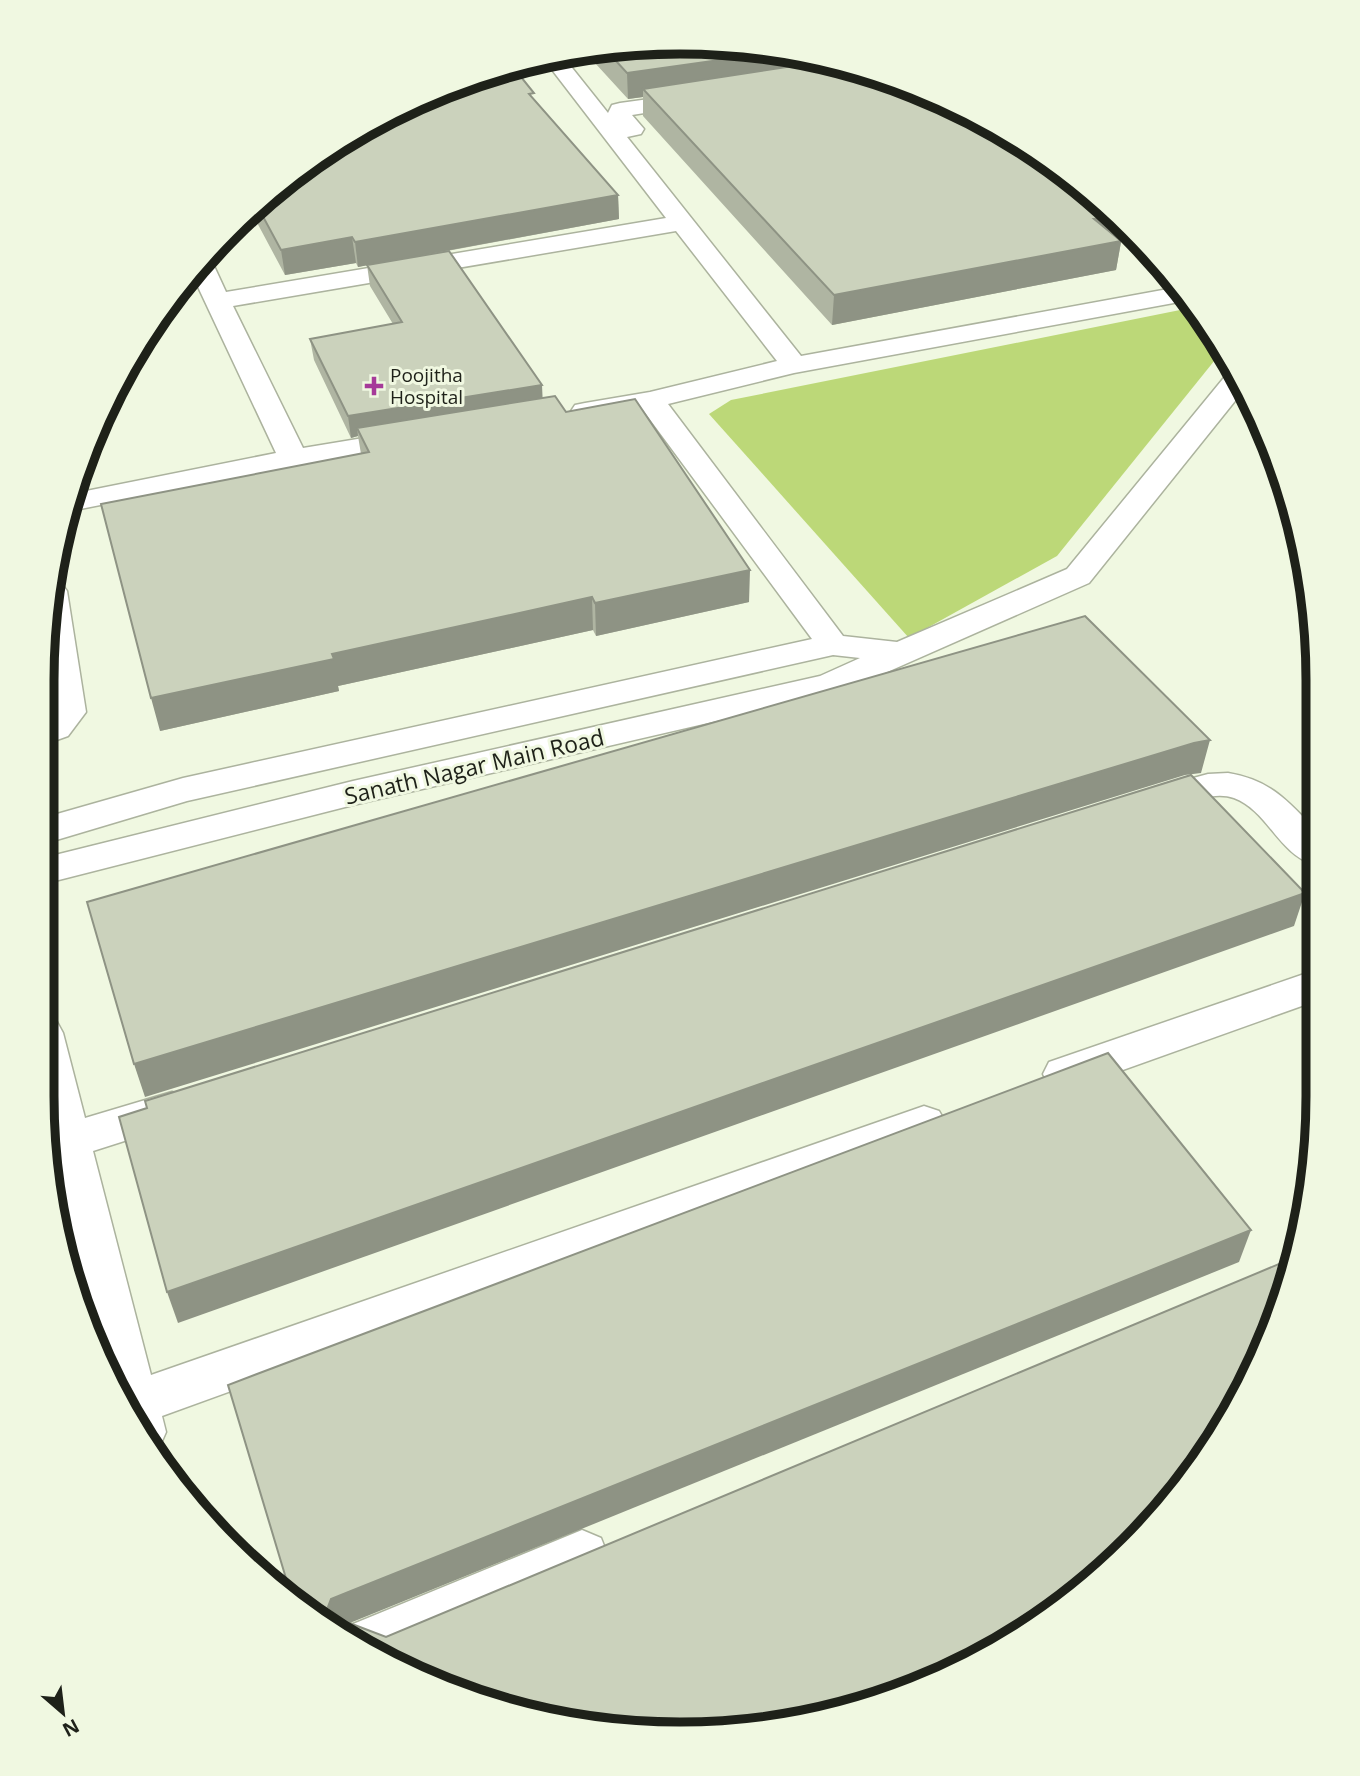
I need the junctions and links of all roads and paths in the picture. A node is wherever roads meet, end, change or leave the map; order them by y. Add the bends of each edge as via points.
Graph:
1 (561, 66) edge
2 (717, 96) edge
3 (631, 137) junction
4 (681, 223) junction
5 (204, 274) edge
6 (1173, 295) edge
7 (216, 301) junction
8 (794, 365) junction
9 (1236, 393) edge
10 (650, 400) junction
11 (554, 416) edge
12 (444, 434) edge
13 (293, 458) junction
14 (81, 500) edge
15 (57, 630) edge
16 (833, 645) junction
17 (902, 653) junction
18 (54, 729) edge
19 (1119, 812) edge
20 (54, 828) edge
21 (1306, 844) edge
22 (54, 868) edge
23 (1306, 988) edge
24 (54, 1081) edge
25 (1024, 1088) edge
26 (202, 1100) edge
27 (959, 1111) edge
28 (69, 1141) junction
29 (127, 1388) edge
30 (140, 1412) edge
31 (629, 1536) edge
32 (375, 1642) edge

1 - 3 street
2 - 3 street via 620,110
3 - 4 street
4 - 7 street
4 - 8 street
5 - 7 street
6 - 8 street
7 - 13 street
8 - 10 street
9 - 17 street, Sanath Nagar Main Road via 1078,576
10 - 11 street
10 - 16 street
12 - 13 street
13 - 14 street
15 - 18 street via 69,712
16 - 17 street
16 - 20 street via 183,790
17 - 22 street, Sanath Nagar Main Road via 830,684 353,793
19 - 21 street via 1199,787 1245,786 1262,796
23 - 25 street
24 - 28 street
26 - 28 street
27 - 30 street
28 - 29 street
31 - 32 street

